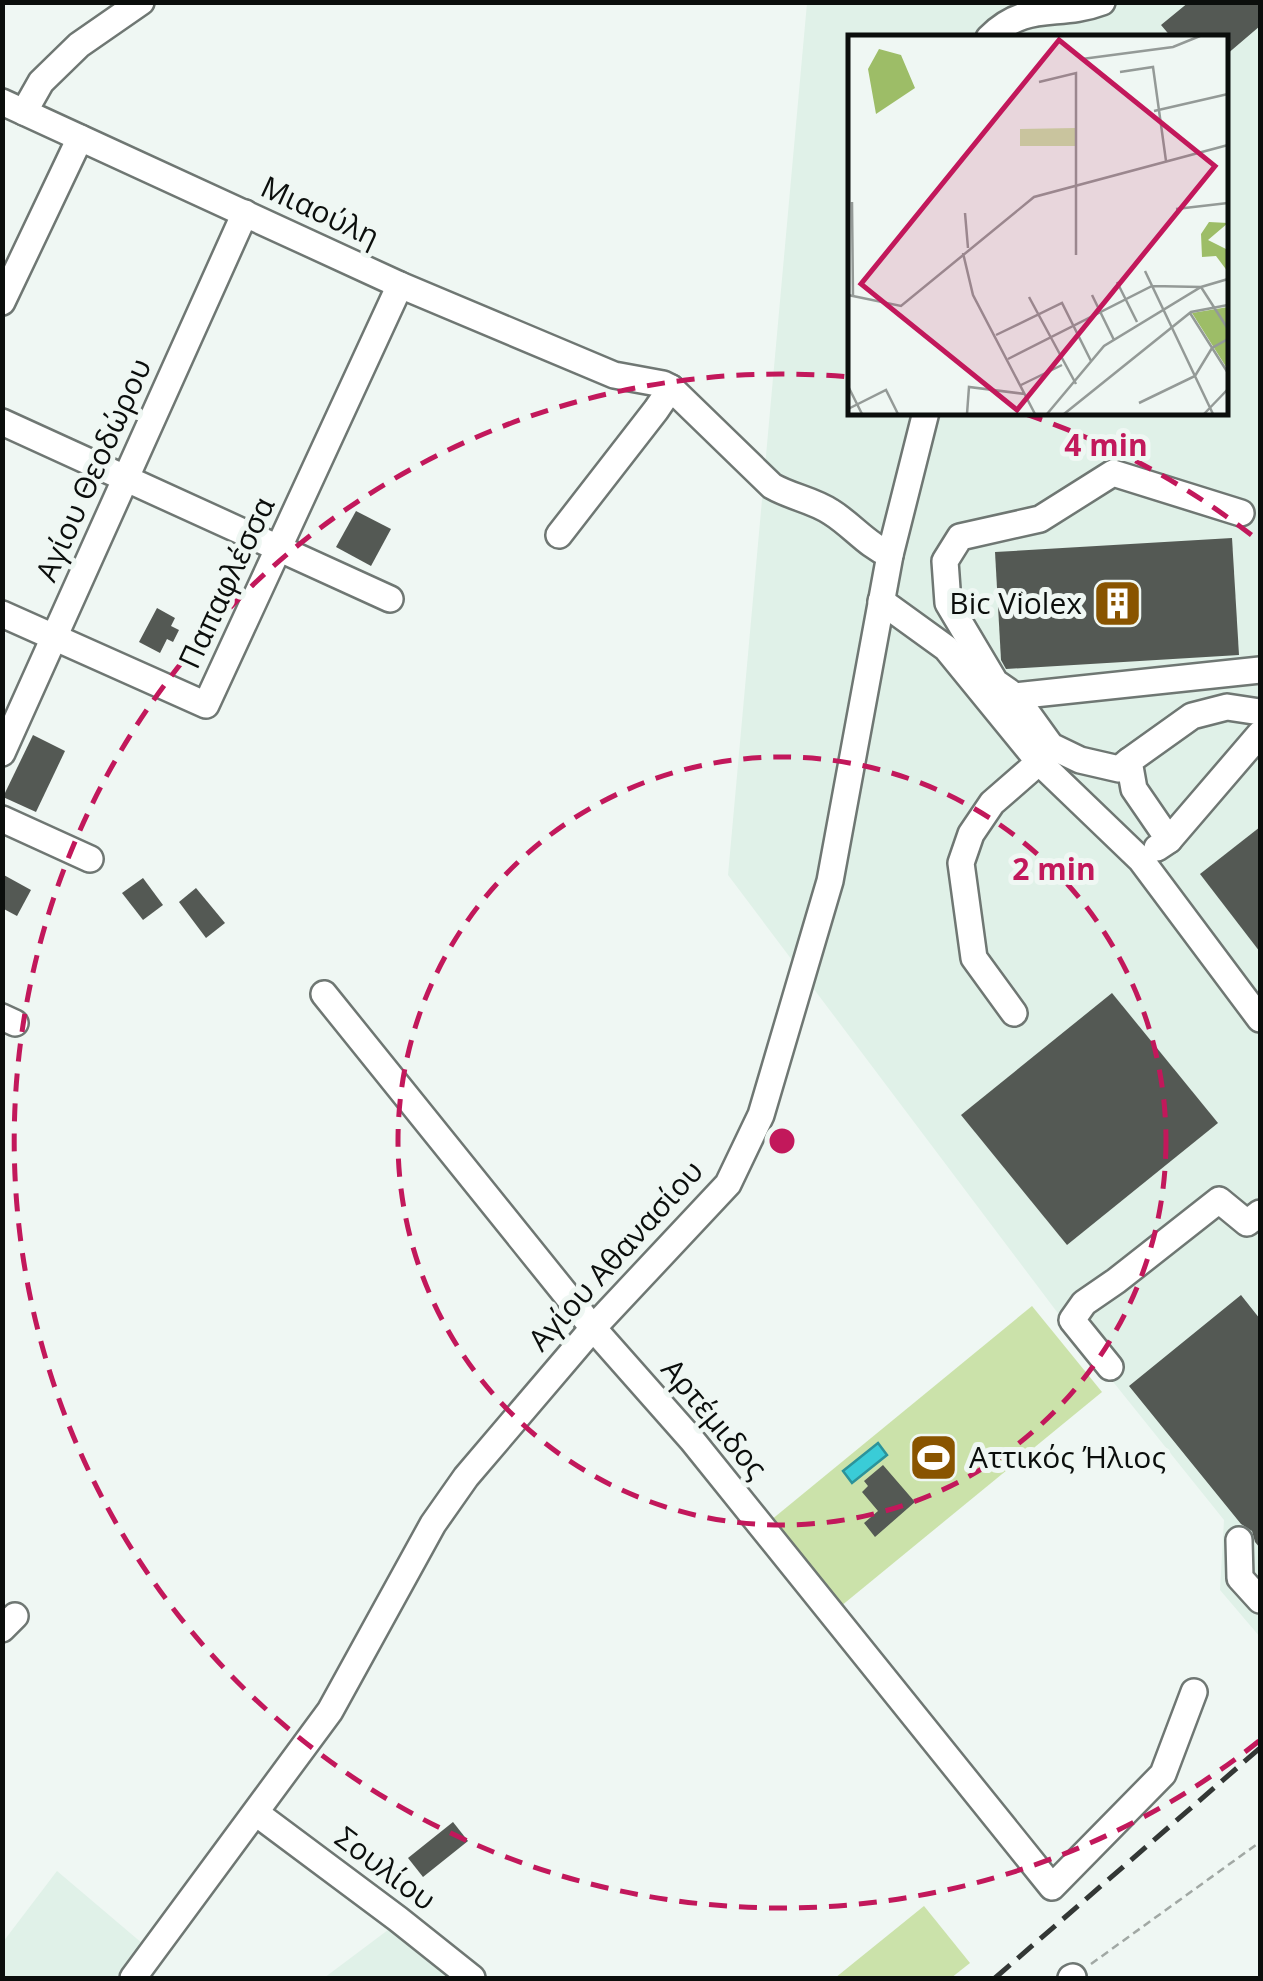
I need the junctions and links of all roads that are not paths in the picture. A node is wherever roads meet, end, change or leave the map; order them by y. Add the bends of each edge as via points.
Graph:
1 (141, 2) edge
2 (1102, 2) edge
3 (991, 35) edge
4 (13, 107) edge
5 (80, 138) junction
6 (246, 213) junction
7 (400, 285) junction
8 (2, 302) edge
9 (671, 388) junction
10 (925, 415) edge
11 (2, 422) edge
12 (126, 478) junction
13 (1241, 513) dead end
14 (559, 535) dead end
15 (279, 548) junction
16 (890, 556) junction
17 (390, 599) dead end
18 (881, 602) junction
19 (2, 614) edge
20 (54, 638) junction
21 (1260, 670) edge
22 (1015, 696) junction
23 (1260, 712) edge
24 (1260, 734) edge
25 (2, 753) edge
26 (1129, 761) junction
27 (1038, 762) junction
28 (2, 819) edge
29 (1169, 840) junction
30 (90, 859) dead end
31 (1142, 860) junction
32 (324, 994) dead end
33 (1014, 1014) dead end
34 (1260, 1019) edge
35 (1260, 1212) edge
36 (594, 1328) junction
37 (1110, 1367) dead end
38 (1239, 1540) dead end
39 (1260, 1600) edge
40 (1194, 1692) dead end
41 (256, 1812) junction
42 (133, 1978) edge
43 (472, 1978) edge

1 - 4 street via 78,45
2 - 3 street via 1031,8
4 - 5 street, Μιαούλη
5 - 6 street, Μιαούλη
5 - 8 street
6 - 7 street, Μιαούλη
6 - 12 street, Αγίου Θεοδώρου
7 - 9 street, Μιαούλη via 614,375
7 - 15 street, Παπαφλέσσα
9 - 14 street
9 - 16 street via 772,486 820,505
10 - 16 street, Αγίου Αθανασίου
11 - 12 street
12 - 15 street
12 - 20 street, Αγίου Θεοδώρου
13 - 22 street via 1112,472 1040,520 960,537 945,560 948,602 995,682
15 - 17 street
15 - 20 street, Παπαφλέσσα via 206,705
16 - 18 street, Αγίου Αθανασίου
18 - 27 street via 946,648
18 - 36 street, Αγίου Αθανασίου via 830,881 761,1115 728,1184
19 - 20 street, Παπαφλέσσα
20 - 25 street, Αγίου Θεοδώρου
21 - 22 street
22 - 26 street via 1051,746 1119,769
23 - 26 street via 1227,706 1192,716
24 - 29 street
26 - 29 street via 1134,789
27 - 31 street
27 - 33 street via 992,803 970,834 961,863 974,958
28 - 30 street
29 - 31 street
31 - 34 street
32 - 36 street, Αρτέμιδος
35 - 37 street via 1248,1223 1219,1200 1084,1303 1072,1320
36 - 40 street, Αρτέμιδος via 1052,1887 1163,1774
36 - 41 street, Αγίου Αθανασίου via 466,1476 330,1711
38 - 39 street via 1240,1578
41 - 42 street, Αγίου Αθανασίου
41 - 43 street, Σουλίου

